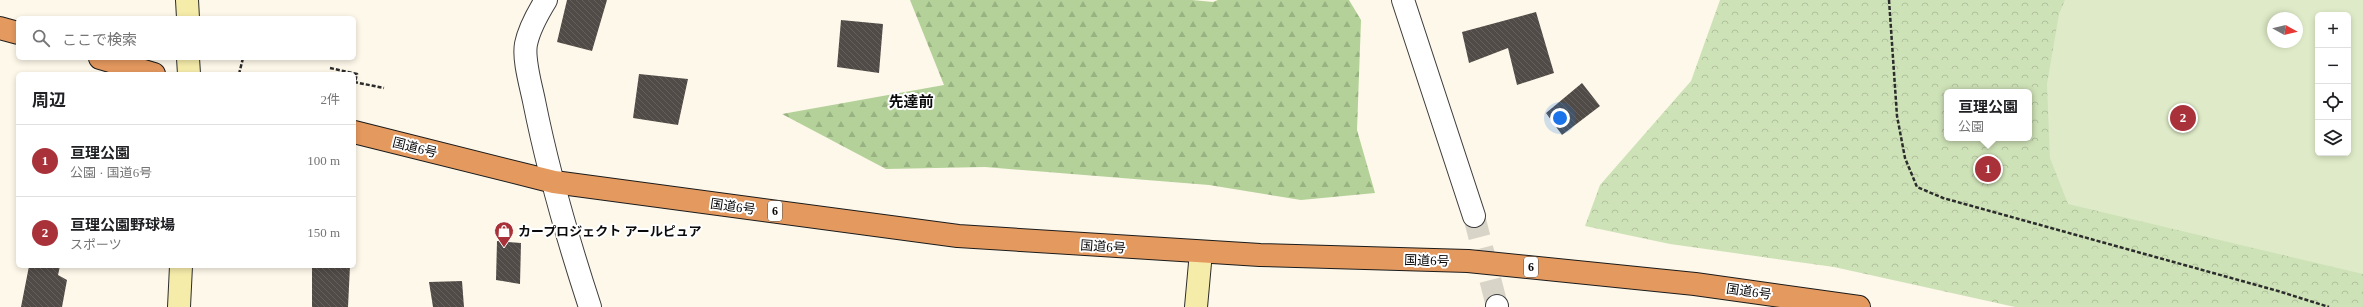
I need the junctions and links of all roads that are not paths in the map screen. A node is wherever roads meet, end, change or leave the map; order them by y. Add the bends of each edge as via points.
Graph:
1 (187, 0) edge
2 (546, 0) edge
3 (1403, 0) edge
4 (188, 16) edge
5 (0, 28) edge
6 (16, 32) edge
7 (107, 60) edge
8 (188, 60) edge
9 (147, 72) edge
10 (189, 72) edge
11 (356, 132) edge
12 (554, 182) junction
13 (1474, 216) tunnel mouth
14 (1201, 252) junction
15 (181, 268) edge
16 (179, 307) edge
17 (590, 307) edge
18 (1196, 307) edge
19 (1859, 307) edge

1 - 4 street
2 - 12 street via 537,15 526,45 529,76
3 - 13 street
5 - 6 highway
7 - 9 highway
8 - 10 street
11 - 12 highway, 国道6号 / 6
12 - 14 highway, 国道6号 / 6 via 958,236
12 - 17 street
14 - 18 street
14 - 19 highway, 国道6号 / 6 via 1475,262 1695,284
15 - 16 street

